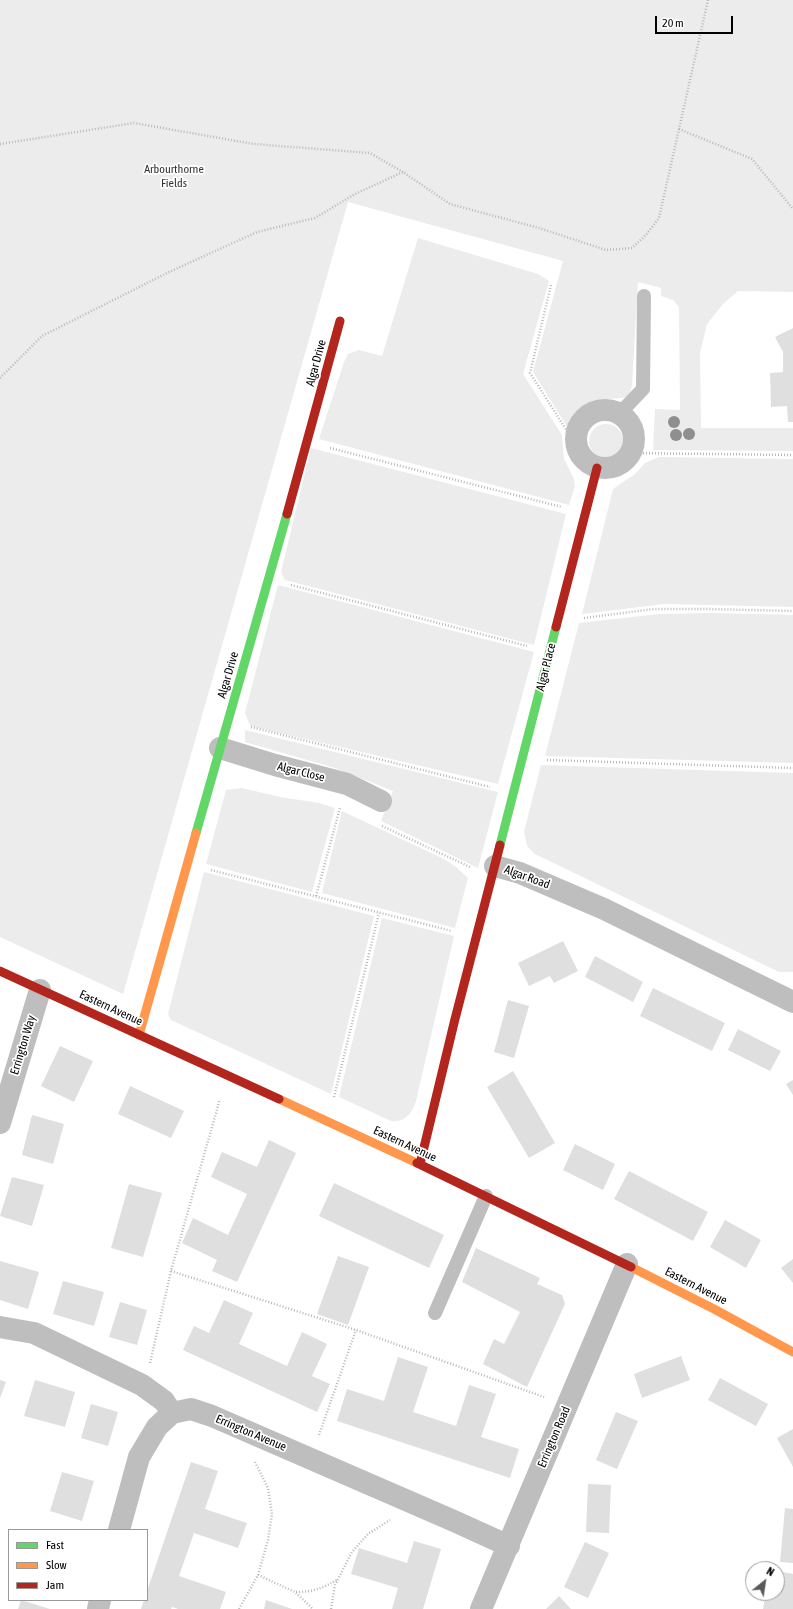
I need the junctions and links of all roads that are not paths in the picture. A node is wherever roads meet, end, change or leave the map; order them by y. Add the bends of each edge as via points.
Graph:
1 (644, 296) dead end
2 (340, 321) dead end
3 (617, 412) junction
4 (597, 468) junction
5 (220, 748) junction
6 (381, 801) road end
7 (494, 872) junction
8 (0, 971) edge
9 (40, 990) junction
10 (793, 1002) edge
11 (138, 1035) junction
12 (0, 1123) edge
13 (420, 1164) junction
14 (486, 1196) junction
15 (627, 1264) junction
16 (435, 1314) dead end
17 (0, 1327) edge
18 (793, 1352) edge
19 (172, 1413) junction
20 (119, 1529) edge
21 (509, 1546) junction
22 (481, 1609) edge

1 - 3 lane via 643,389 622,411
2 - 5 street, Algar Drive
3 - 4 street via 631,426 634,440 631,453 627,460 613,468
3 - 4 street via 603,410 589,415 577,431 576,445 584,459
4 - 7 street, Algar Place
5 - 6 street, Algar Close via 347,784
5 - 11 street, Algar Drive
7 - 10 street, Algar Road via 520,873 604,909
7 - 13 street, Algar Road
8 - 9 street, Eastern Avenue
9 - 11 street, Eastern Avenue
9 - 12 street, Errington Way
11 - 13 street, Eastern Avenue
13 - 14 street, Eastern Avenue
14 - 15 street, Eastern Avenue
14 - 16 lane
15 - 18 street, Eastern Avenue
15 - 21 street, Errington Road
17 - 19 street via 34,1333 142,1385 164,1401
19 - 20 street via 157,1427 139,1457
19 - 21 street, Errington Avenue via 191,1409
21 - 22 street, Errington Road

